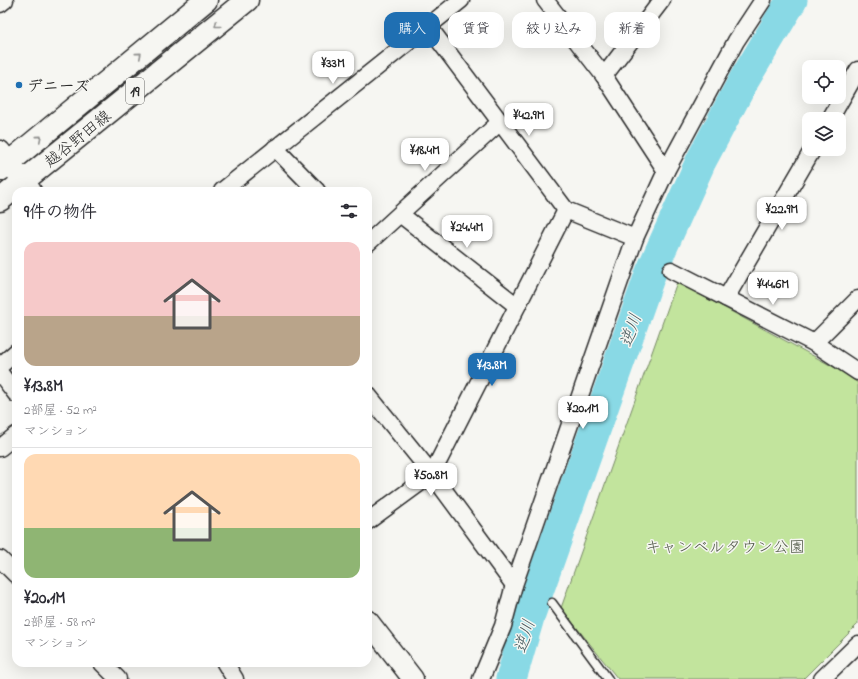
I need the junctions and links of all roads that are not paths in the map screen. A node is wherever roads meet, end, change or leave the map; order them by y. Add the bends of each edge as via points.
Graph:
1 (5, 0) edge
2 (206, 0) edge
3 (247, 0) edge
4 (461, 0) edge
5 (545, 0) edge
6 (662, 0) edge
7 (763, 0) edge
8 (0, 4) edge
9 (440, 18) edge
10 (440, 42) edge
11 (402, 48) edge
12 (858, 70) edge
13 (604, 76) junction
14 (834, 112) edge
15 (500, 122) junction
16 (275, 148) junction
17 (809, 156) edge
18 (3, 161) edge
19 (666, 171) junction
20 (27, 186) edge
21 (227, 187) edge
22 (313, 187) edge
23 (12, 194) edge
24 (0, 200) edge
25 (566, 210) junction
26 (400, 214) junction
27 (636, 238) junction
28 (372, 239) edge
29 (671, 270) dead end
30 (726, 298) junction
31 (858, 299) edge
32 (517, 306) junction
33 (814, 343) junction
34 (12, 356) edge
35 (0, 366) edge
36 (858, 372) edge
37 (0, 373) edge
38 (12, 389) edge
39 (372, 400) edge
40 (12, 438) edge
41 (0, 448) edge
42 (432, 474) junction
43 (372, 518) edge
44 (0, 559) edge
45 (12, 571) edge
46 (514, 585) junction
47 (552, 603) dead end
48 (372, 626) edge
49 (858, 644) edge
50 (106, 667) edge
51 (227, 667) edge
52 (118, 679) edge
53 (235, 679) edge
54 (413, 679) edge
55 (482, 679) edge
56 (608, 679) edge
57 (822, 679) edge

1 - 8 street
18 -> 2 main road, 越谷野田線 / 19
3 -> 20 main road, 越谷野田線 / 19
4 - 9 street
5 - 13 street
6 - 13 street
7 - 19 street via 736,41
10 - 15 street
11 - 16 street
12 - 14 street
13 - 19 street
15 - 25 street
15 - 26 street
16 - 21 street
16 - 22 street
17 - 30 street
18 - 20 street
19 - 27 street
23 - 24 main road, 越谷野田線 / 19
25 - 27 street
25 - 32 street
26 - 28 street
26 - 32 street
27 - 46 street
29 - 30 street
30 - 33 street
31 - 33 street
32 - 42 street
33 - 36 street
34 - 35 street
37 - 38 street
39 - 42 street
40 - 41 street
42 - 43 street
42 - 46 street
44 - 45 street
46 - 55 street via 503,626
47 - 56 lane
48 - 54 street
49 - 57 street
50 - 52 street
51 - 53 street

